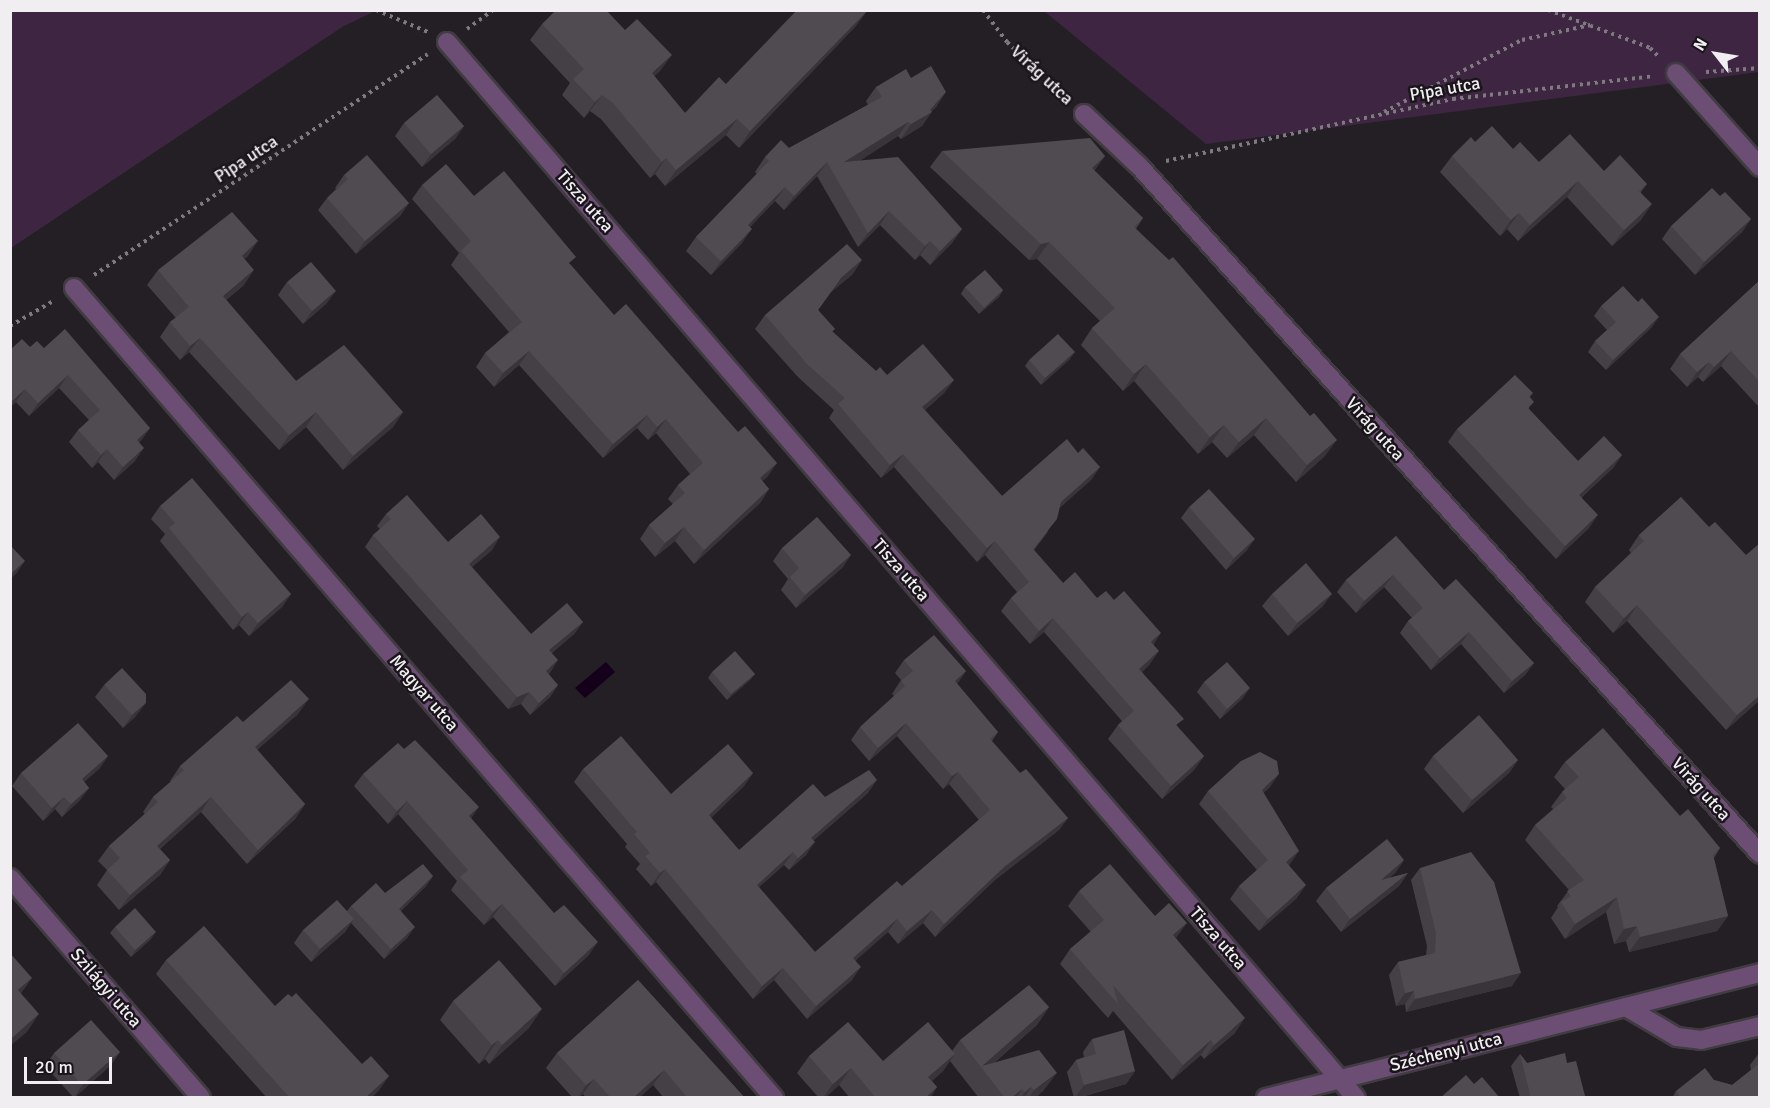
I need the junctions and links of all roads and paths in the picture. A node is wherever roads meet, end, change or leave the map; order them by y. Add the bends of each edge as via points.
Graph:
1 (376, 10) edge
2 (493, 10) edge
3 (983, 10) edge
4 (1548, 10) edge
5 (1590, 25) junction
6 (447, 42) junction
7 (1760, 68) edge
8 (1676, 73) junction
9 (1084, 114) joint
10 (1378, 115) junction
11 (1760, 166) edge
12 (1140, 167) junction
13 (74, 288) junction
14 (10, 326) edge
15 (1760, 855) edge
16 (10, 878) edge
17 (1760, 973) edge
18 (1626, 1007) junction
19 (1760, 1026) edge
20 (1339, 1078) junction
21 (201, 1098) edge
22 (774, 1098) edge
23 (1266, 1098) edge
24 (1356, 1098) edge

1 - 6 path
2 - 6 path, Pipa utca
3 - 9 path, Virág utca via 1007,42
4 - 5 path
5 - 8 path via 1650,48
5 - 10 path via 1522,40
6 - 13 path, Pipa utca
6 - 20 street, Tisza utca
7 - 8 path, Pipa utca
8 - 10 path, Pipa utca via 1453,99
8 - 11 street
9 - 12 street, Virág utca
10 - 12 path, Pipa utca
12 - 15 street, Virág utca
13 - 14 path, Pipa utca
13 - 22 street, Magyar utca
16 - 21 street, Szilágyi utca
17 - 18 street, Széchenyi utca
18 - 19 street via 1677,1037 1701,1040
18 - 20 street, Széchenyi utca
20 - 23 street, Széchenyi utca
20 - 24 street, Tisza utca

